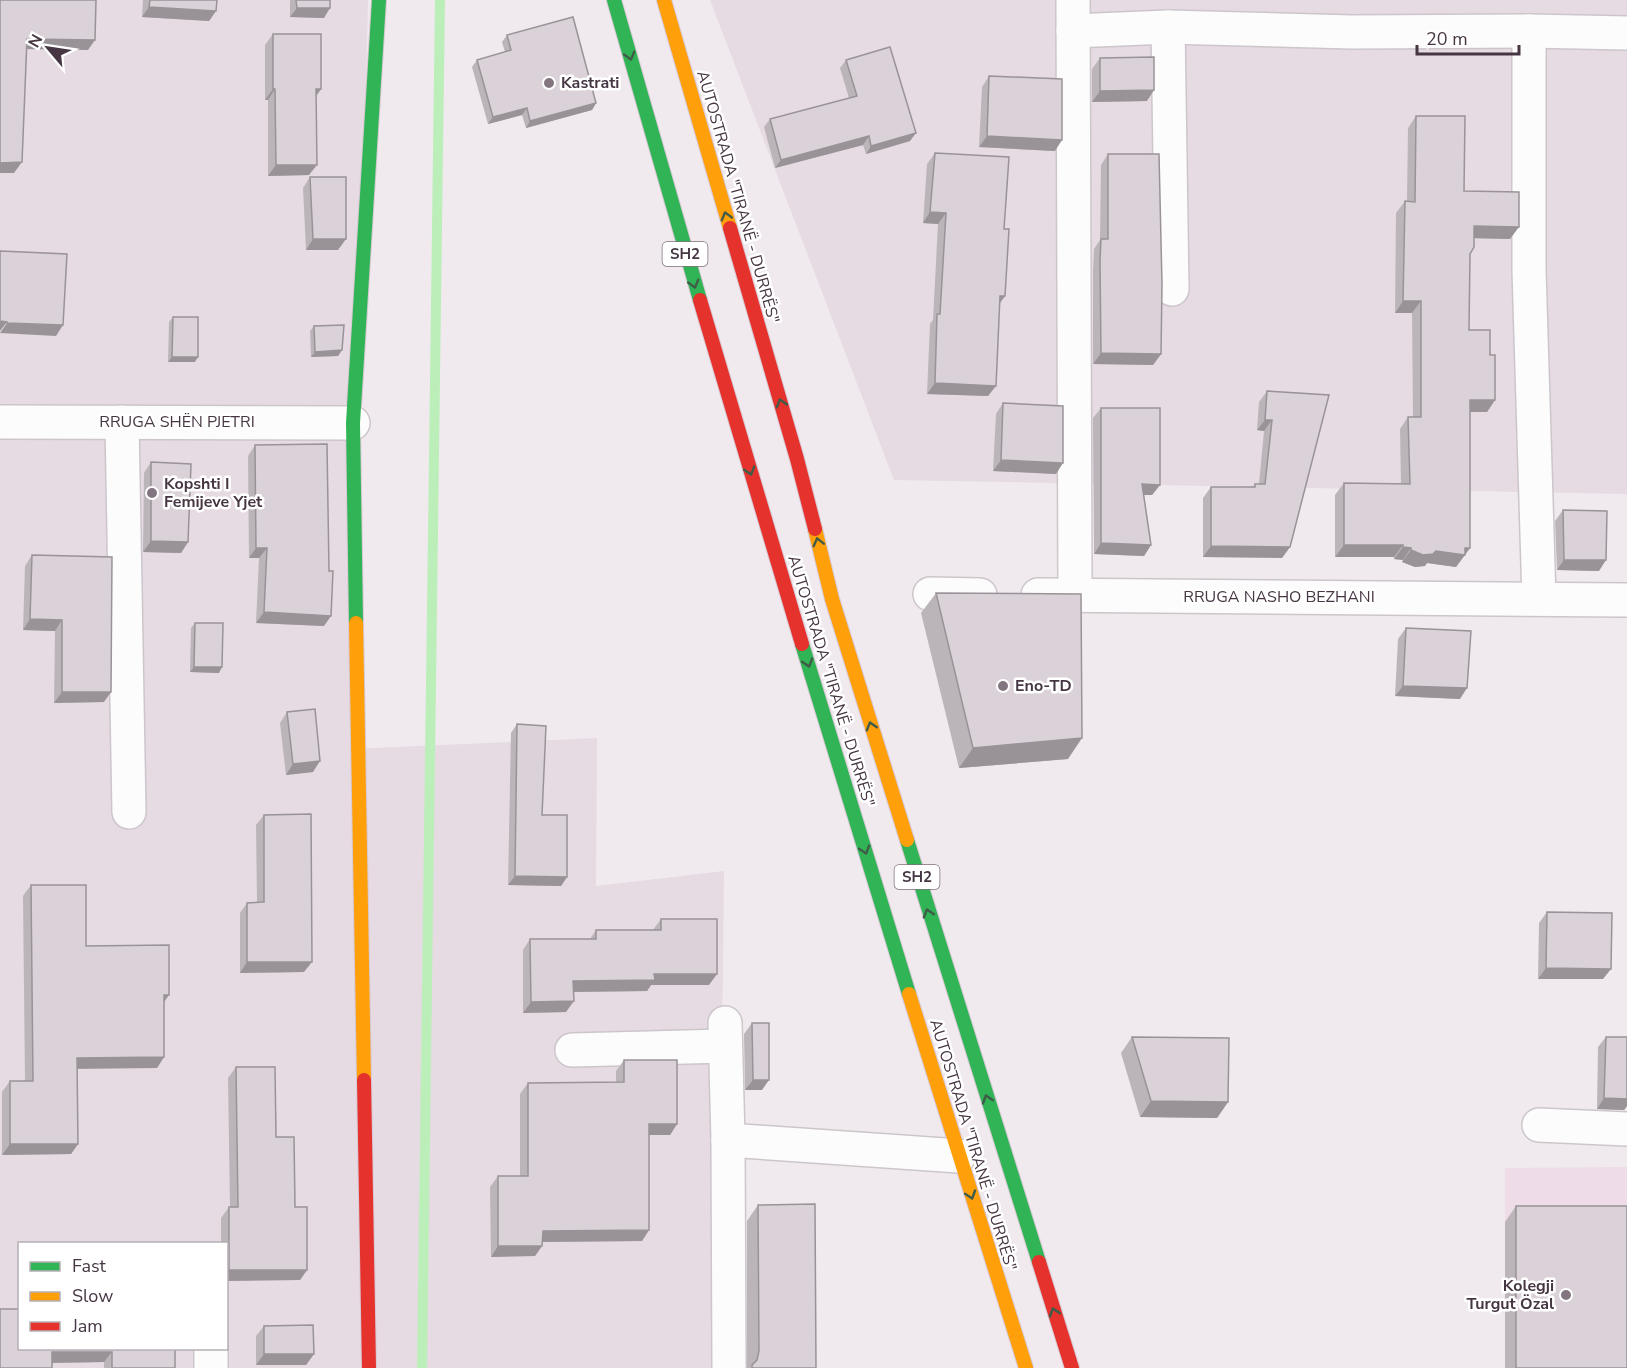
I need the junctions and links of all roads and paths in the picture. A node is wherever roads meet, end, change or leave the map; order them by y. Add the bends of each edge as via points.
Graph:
1 (379, 0) edge
2 (614, 0) edge
3 (664, 0) edge
4 (1073, 15) edge
5 (1168, 27) junction
6 (1529, 31) junction
7 (1627, 33) edge
8 (1172, 289) dead end
9 (0, 422) edge
10 (122, 422) junction
11 (353, 423) junction
12 (930, 594) dead end
13 (1075, 595) junction
14 (1539, 599) junction
15 (1627, 600) edge
16 (129, 812) dead end
17 (572, 1050) dead end
18 (1539, 1125) dead end
19 (1627, 1129) edge
20 (728, 1140) junction
21 (959, 1156) junction
22 (211, 1350) edge
23 (729, 1367) edge
24 (211, 1368) edge
25 (369, 1368) edge
26 (1026, 1368) edge
27 (1072, 1368) edge

1 - 11 main road
2 -> 21 main road, AUTOSTRADA "TIRANË - DURRËS" / SH2 via 695,289
27 -> 3 main road, AUTOSTRADA "TIRANË - DURRËS" / SH2 via 832,599 797,459
4 - 5 street
4 - 13 street
5 - 6 street
5 - 8 street
6 - 7 street
6 - 14 street via 1529,270
9 - 10 street, RRUGA SHËN PJETRI
10 - 11 street, RRUGA SHËN PJETRI
10 - 16 street
11 - 25 main road
12 - 13 street, RRUGA NASHO BEZHANI
13 - 14 street, RRUGA NASHO BEZHANI
14 - 15 street, RRUGA NASHO BEZHANI
17 - 20 street via 725,1034
18 - 19 street
20 - 21 street
20 - 23 street
21 -> 26 main road, AUTOSTRADA "TIRANË - DURRËS" / SH2
22 - 24 street

